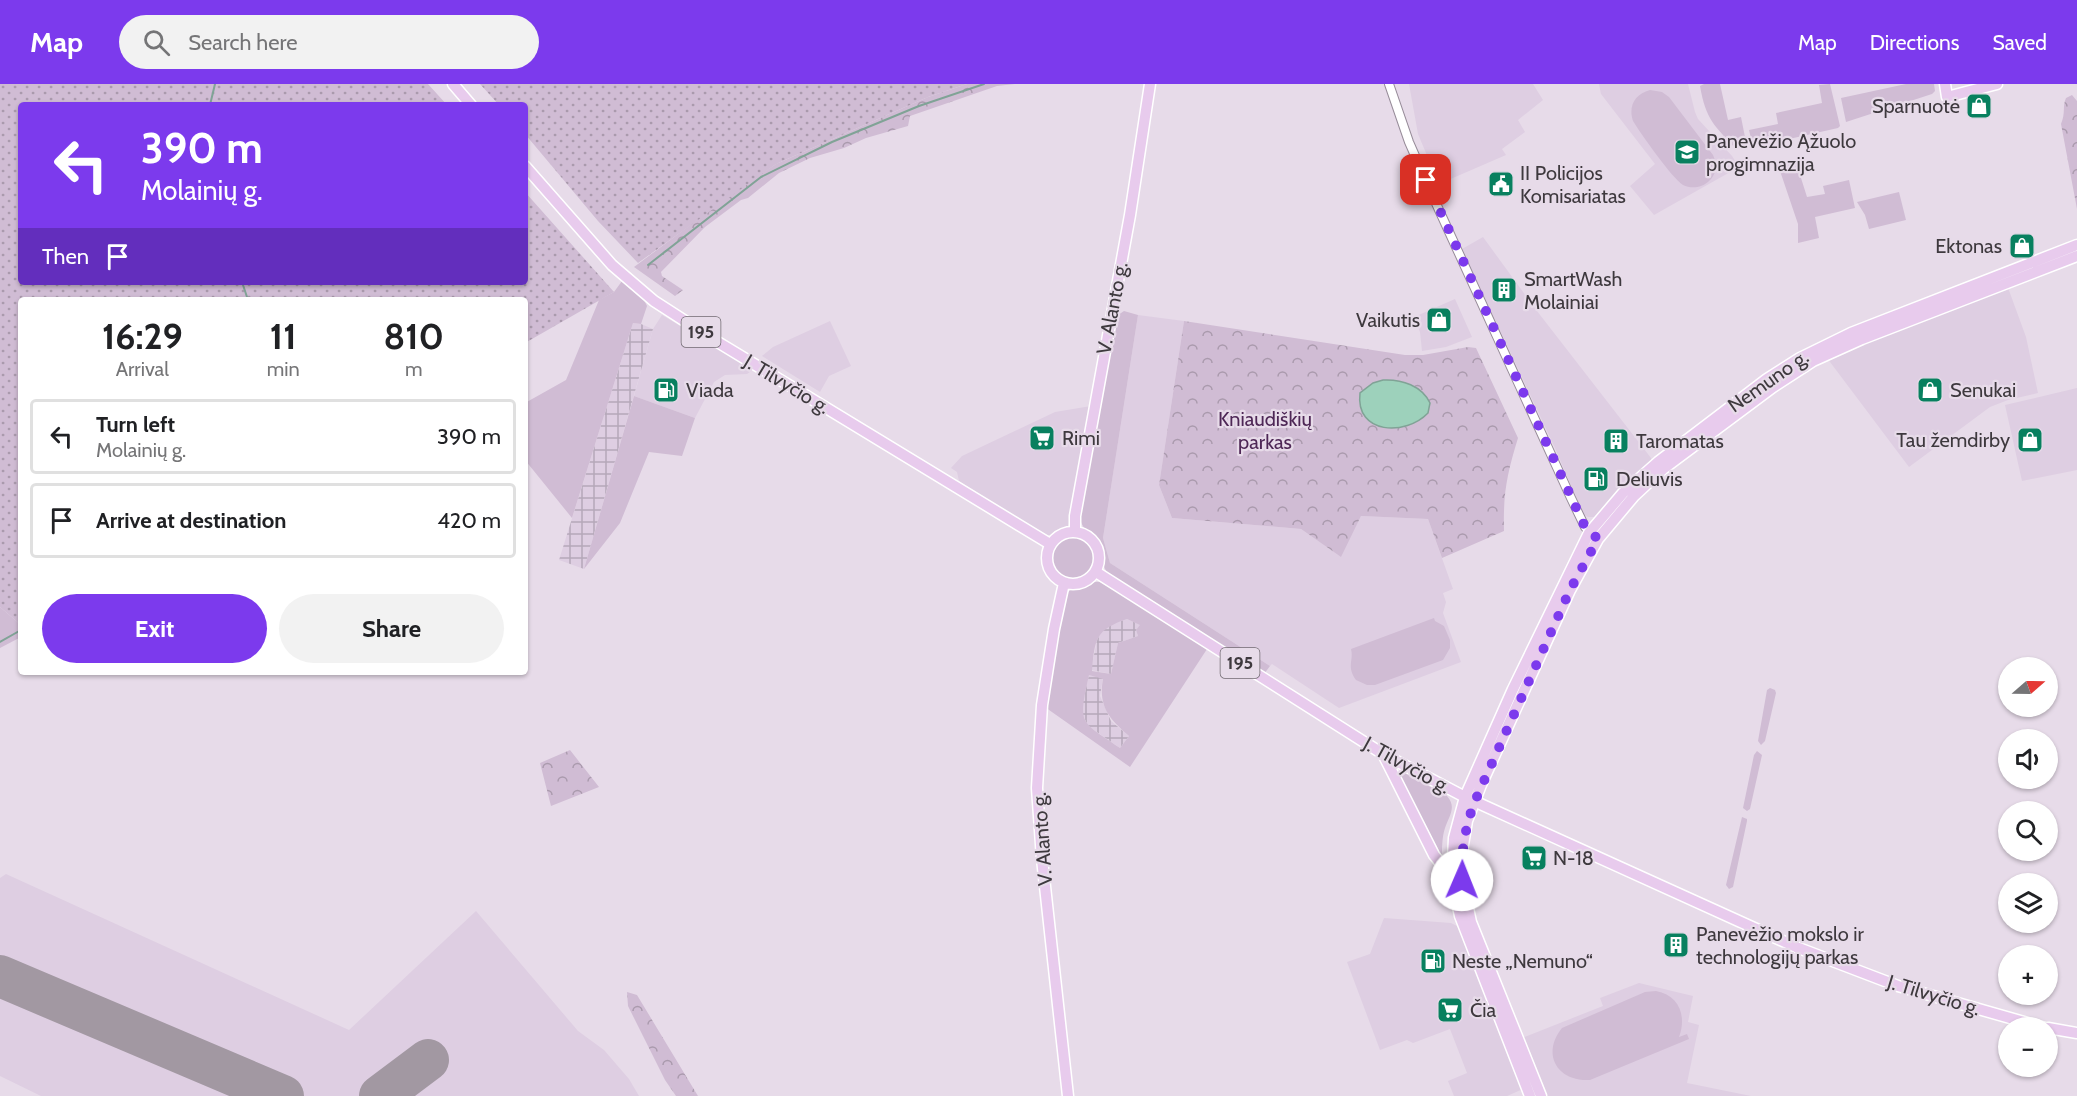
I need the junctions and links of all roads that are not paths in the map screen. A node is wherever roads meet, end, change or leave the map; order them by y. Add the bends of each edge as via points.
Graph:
1 (453, 84) edge
2 (1150, 84) edge
3 (1389, 84) edge
4 (1945, 84) edge
5 (1997, 84) edge
6 (468, 102) edge
7 (528, 169) edge
8 (2077, 245) edge
9 (2077, 256) edge
10 (1811, 357) junction
11 (1075, 531) junction
12 (1594, 536) junction
13 (1050, 544) junction
14 (1096, 572) junction
15 (1064, 583) junction
16 (1383, 754) junction
17 (1470, 799) junction
18 (1452, 878) junction
19 (2007, 1017) edge
20 (2058, 1030) edge
21 (2077, 1033) edge
22 (1068, 1096) edge
23 (1530, 1096) edge
24 (1541, 1096) edge

1 - 6 main road
2 - 11 main road, V. Alanto g.
3 - 12 street via 1434,199 1571,498
4 - 5 main road via 1947,97
7 - 13 main road, J. Tilvyčio g. / 195 via 612,265 654,301
8 - 10 main road, Nemuno g. via 1851,333
9 - 10 main road, Nemuno g.
10 - 12 main road, Nemuno g. via 1767,379 1658,462 1623,493
11 - 13 main road via 1061,534
11 - 14 main road via 1097,546 1100,559
12 - 17 main road, Nemuno g.
13 - 15 main road via 1048,567
14 - 15 main road via 1082,583
14 - 16 main road, J. Tilvyčio g. / 195
15 - 22 main road, V. Alanto g. via 1042,705 1037,788
16 - 17 main road, J. Tilvyčio g. / 195
16 - 18 main road via 1434,855
17 - 18 main road, Nemuno g. via 1454,838
17 - 19 main road, J. Tilvyčio g. / 195 via 1796,947 1898,986
17 - 24 main road, Nemuno g. via 1461,857 1466,901
18 - 23 main road, Nemuno g. via 1466,935
20 - 21 main road, J. Tilvyčio g. / 195

